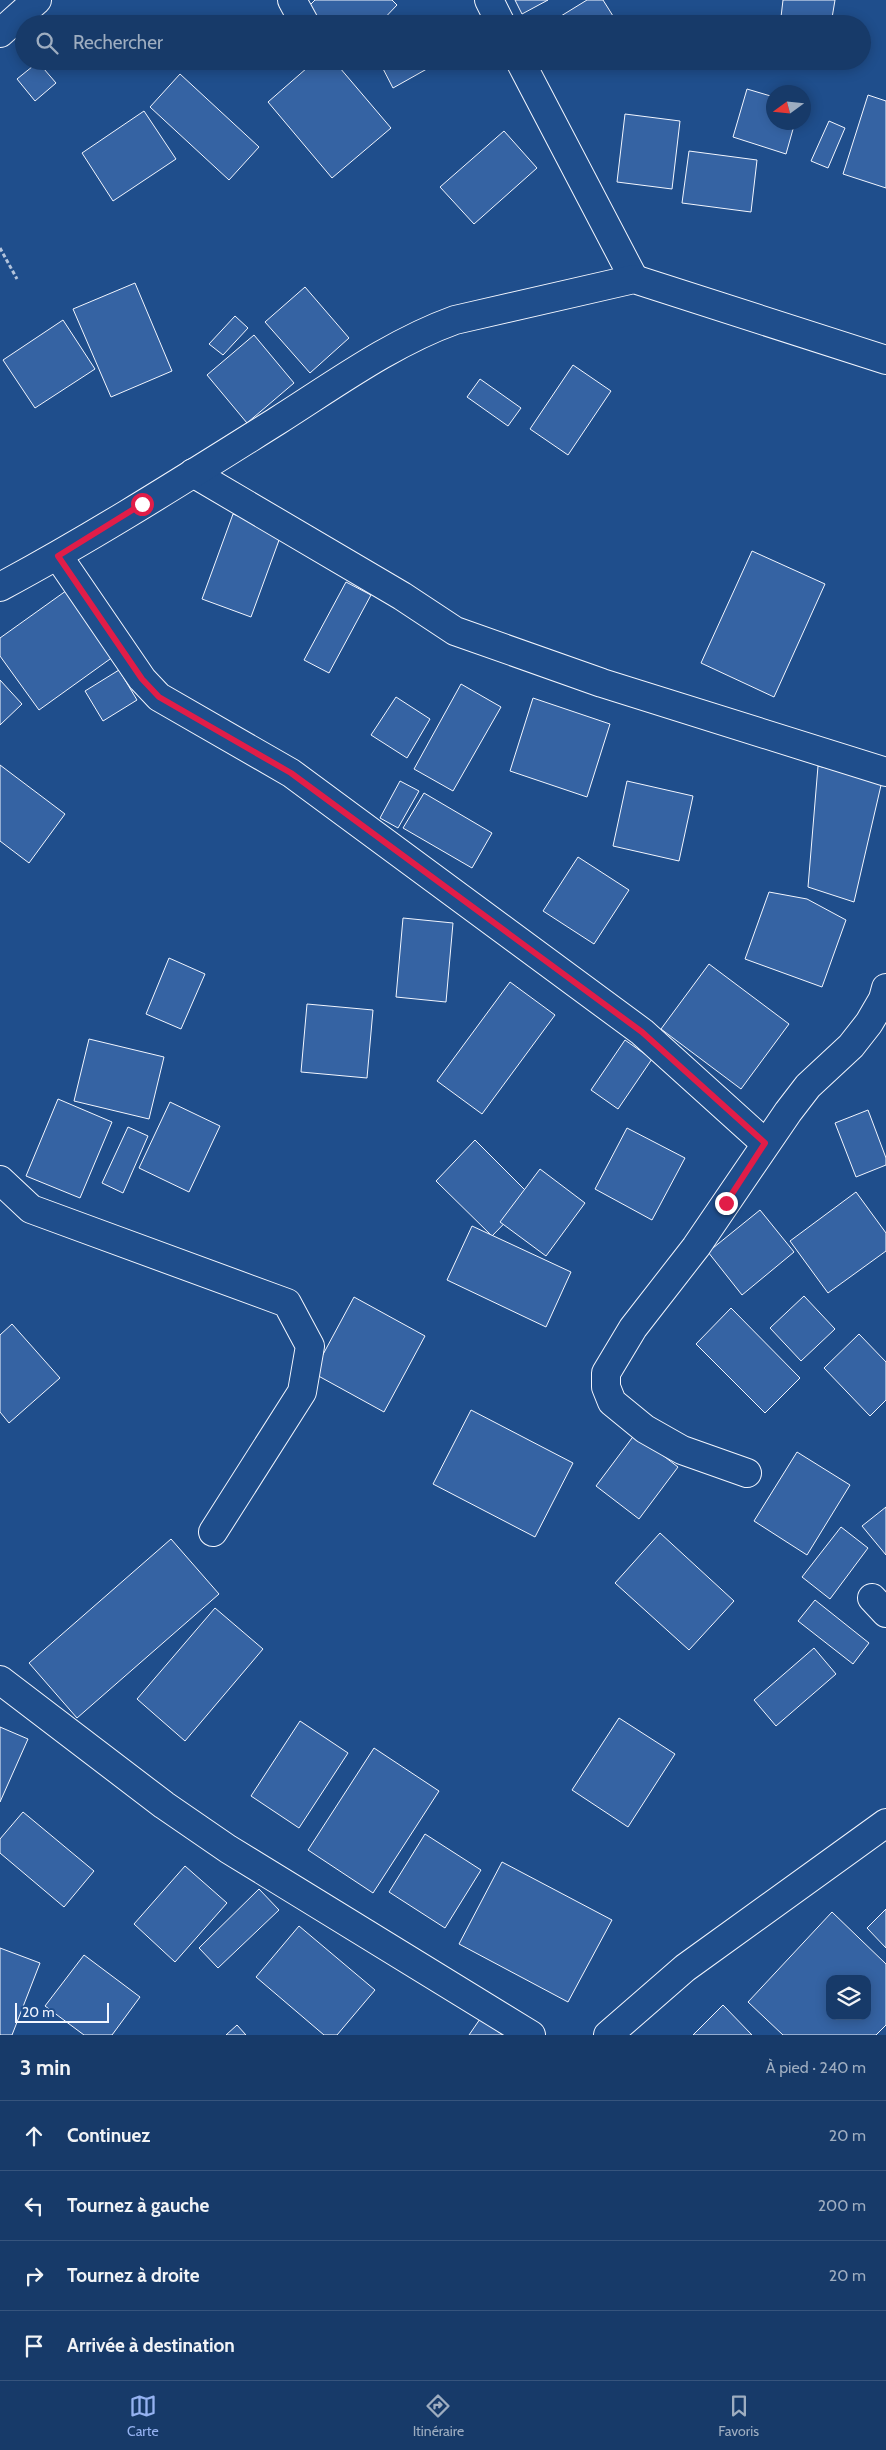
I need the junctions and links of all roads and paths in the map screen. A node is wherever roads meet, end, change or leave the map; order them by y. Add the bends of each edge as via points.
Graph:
1 (37, 0) edge
2 (292, 0) edge
3 (489, 0) edge
4 (20, 15) edge
5 (300, 15) edge
6 (496, 15) edge
7 (15, 20) edge
8 (0, 33) edge
9 (525, 70) edge
10 (0, 248) edge
11 (17, 279) dead end
12 (634, 280) junction
13 (886, 360) edge
14 (193, 473) junction
15 (58, 556) junction
16 (0, 587) edge
17 (886, 772) edge
18 (886, 988) edge
19 (765, 1143) junction
20 (0, 1180) edge
21 (747, 1473) dead end
22 (213, 1532) dead end
23 (0, 1680) edge
24 (886, 1823) edge
25 (531, 2035) edge
26 (608, 2035) edge

1 - 4 street
2 - 5 street
3 - 6 street
7 - 8 street
9 - 12 street
10 - 11 path
12 - 13 street
12 - 14 street via 532,301 431,328
14 - 15 street
14 - 17 street via 402,596 455,631 602,683
15 - 16 street
15 - 19 street via 142,679 159,697 291,773 642,1032
18 - 19 street via 883,999 851,1046 808,1086
19 - 21 street via 696,1247 633,1328 606,1373 606,1388 612,1402 645,1430 682,1450
20 - 22 street via 31,1209 287,1303 310,1346 302,1392
23 - 25 street via 164,1805 228,1849
24 - 26 street via 685,1968

